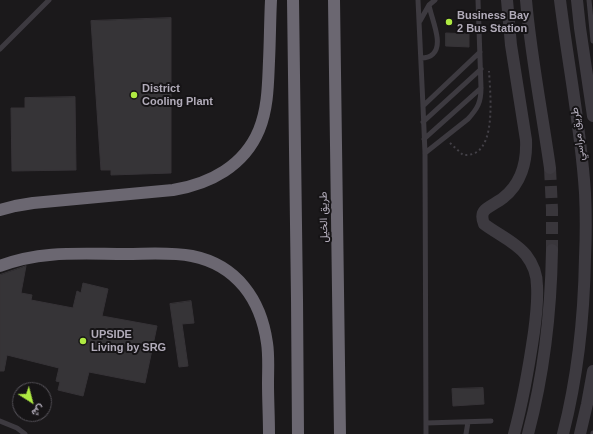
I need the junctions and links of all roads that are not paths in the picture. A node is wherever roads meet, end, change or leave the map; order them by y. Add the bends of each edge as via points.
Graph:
1 (50, 0) edge
2 (271, 0) edge
3 (293, 0) edge
4 (334, 0) edge
5 (418, 0) edge
6 (435, 0) edge
7 (478, 0) edge
8 (507, 0) edge
9 (526, 0) edge
10 (560, 0) edge
11 (577, 0) edge
12 (589, 0) edge
13 (429, 6) junction
14 (419, 22) junction
15 (593, 41) edge
16 (0, 49) edge
17 (480, 52) junction
18 (421, 58) junction
19 (481, 69) junction
20 (481, 88) junction
21 (424, 106) junction
22 (593, 113) edge
23 (423, 122) junction
24 (424, 138) junction
25 (424, 153) junction
26 (550, 168) tunnel mouth
27 (0, 210) edge
28 (552, 250) tunnel mouth
29 (0, 266) edge
30 (593, 371) edge
31 (0, 421) edge
32 (491, 421) dead end
33 (468, 422) junction
34 (426, 423) junction
35 (25, 434) edge
36 (269, 434) edge
37 (298, 434) edge
38 (340, 434) edge
39 (426, 434) edge
40 (466, 434) edge
41 (514, 434) edge
42 (528, 434) edge
43 (563, 434) edge
44 (580, 434) edge

1 - 16 lane
2 - 27 highway via 268,89 263,116 251,145 229,168 216,177 184,188 33,203
3 - 37 highway
4 - 38 highway, طريق الخيل
5 - 14 lane
6 - 13 lane
7 - 17 lane
8 - 41 street via 512,53 526,140 526,160 513,189 484,211 482,220 526,255 534,270 538,287 533,340
9 - 26 street via 532,57
10 - 43 street, طريق مراسي via 580,145 586,214 581,338
11 - 22 street
12 - 15 lane
13 - 14 lane
13 - 18 lane via 436,29 437,48 433,54
14 - 18 lane
17 - 19 lane
17 - 21 lane
18 - 21 lane
19 - 20 lane
19 - 23 lane
20 - 24 lane
20 - 25 lane via 479,105 468,119
21 - 23 lane
23 - 24 lane
24 - 25 lane
25 - 34 lane
28 - 42 street via 551,296 545,348
29 - 36 highway via 31,257 55,254 174,254 204,259 224,268 250,293 263,324 267,345
30 - 44 street
31 - 35 lane
32 - 33 lane
33 - 34 lane
33 - 40 lane
34 - 39 lane

